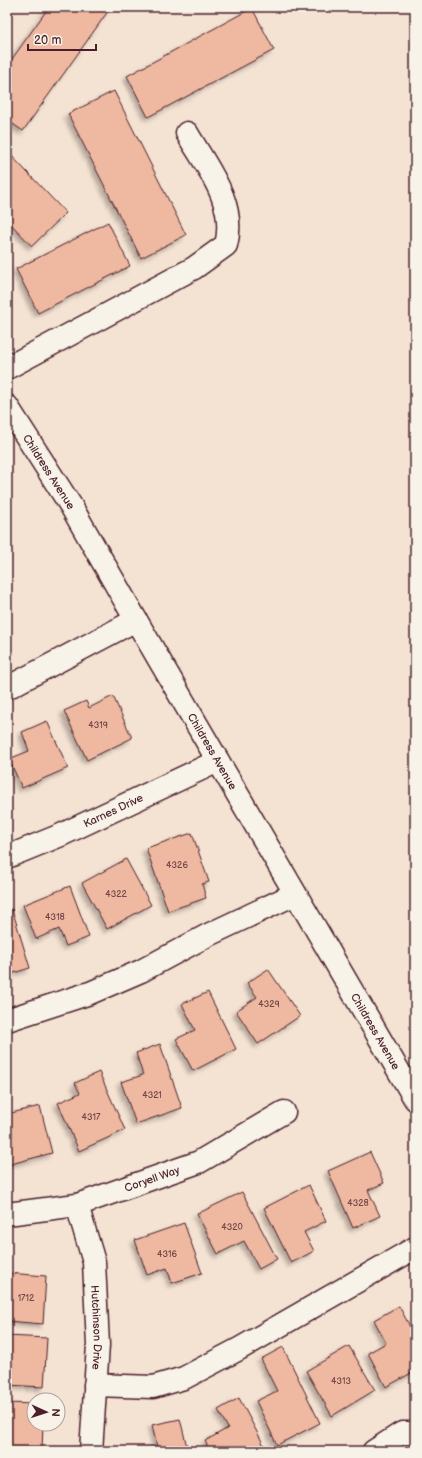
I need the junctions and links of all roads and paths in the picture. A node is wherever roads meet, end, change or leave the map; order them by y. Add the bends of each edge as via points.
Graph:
1 (186, 133) dead end
2 (7, 368) edge
3 (7, 406) edge
4 (136, 620) junction
5 (7, 688) edge
6 (218, 761) junction
7 (7, 857) edge
8 (295, 894) junction
9 (7, 1020) edge
10 (415, 1099) edge
11 (284, 1112) dead end
12 (77, 1205) junction
13 (7, 1214) edge
14 (415, 1248) edge
15 (95, 1385) junction
16 (415, 1433) edge
17 (91, 1451) edge
18 (374, 1451) edge

1 - 2 street via 224,196 229,234 226,245 194,268
3 - 4 street, Childress Avenue via 71,506
4 - 5 street
4 - 6 street, Childress Avenue
6 - 7 street, Karnes Drive
6 - 8 street, Childress Avenue
8 - 9 street via 208,935 141,971 90,993
8 - 10 street, Childress Avenue
11 - 12 street, Coryell Way via 199,1162
12 - 13 street, Coryell Way
12 - 15 street, Hutchinson Drive via 94,1262 98,1345
14 - 15 street via 184,1378 153,1387
15 - 17 street, Hutchinson Drive
16 - 18 street via 402,1433

